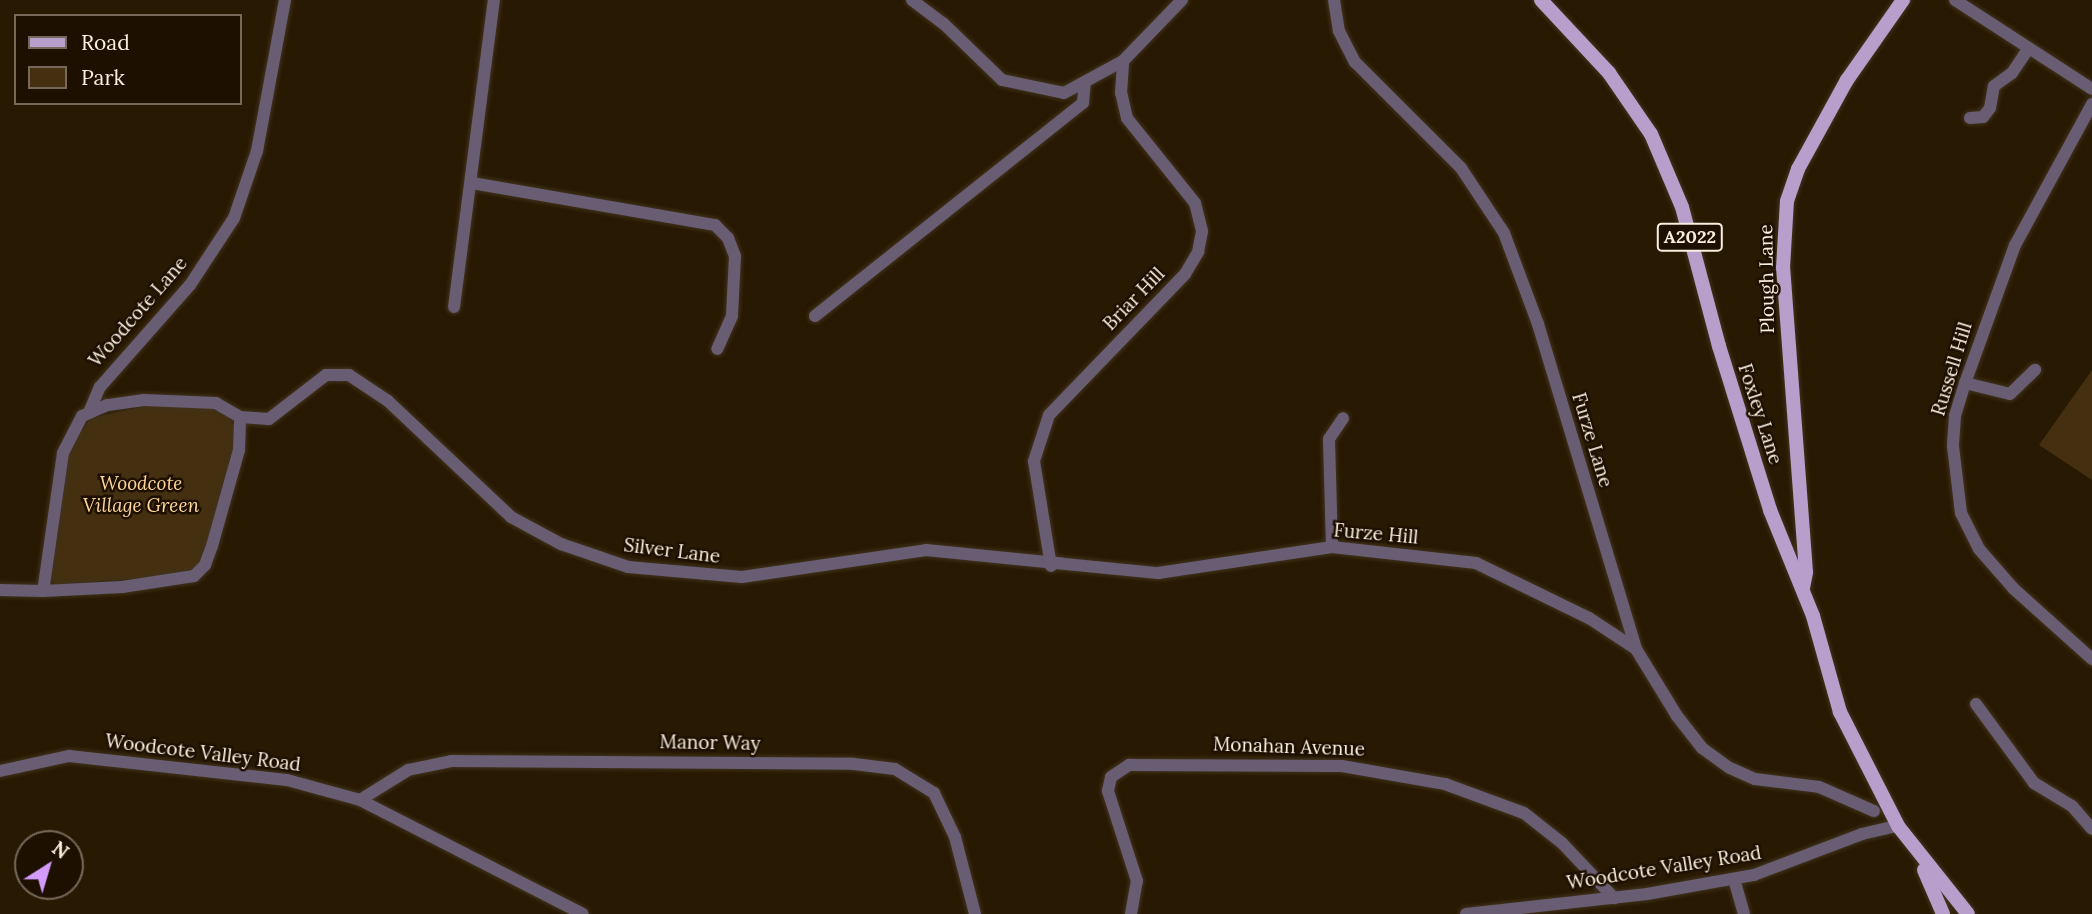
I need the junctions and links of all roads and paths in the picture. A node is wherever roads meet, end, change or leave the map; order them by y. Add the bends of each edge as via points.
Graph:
1 (285, 0) edge
2 (494, 0) edge
3 (912, 0) edge
4 (1182, 0) edge
5 (1334, 0) edge
6 (1541, 0) edge
7 (1903, 0) edge
8 (1955, 0) edge
9 (2028, 49) junction
10 (1123, 61) junction
11 (1085, 82) junction
12 (2092, 89) edge
13 (2092, 104) edge
14 (1970, 118) dead end
15 (472, 183) junction
16 (454, 307) dead end
17 (815, 316) dead end
18 (717, 349) dead end
19 (2035, 370) dead end
20 (1965, 383) junction
21 (90, 410) junction
22 (240, 417) junction
23 (1343, 418) dead end
24 (1332, 548) junction
25 (1051, 566) junction
26 (1803, 589) junction
27 (0, 590) edge
28 (43, 591) junction
29 (1636, 649) junction
30 (2092, 659) edge
31 (1976, 704) dead end
32 (0, 771) edge
33 (1878, 793) junction
34 (360, 800) junction
35 (1874, 811) junction
36 (1898, 826) junction
37 (2092, 829) edge
38 (1862, 834) junction
39 (1919, 856) junction
40 (1734, 879) junction
41 (1614, 898) junction
42 (583, 914) edge
43 (975, 914) edge
44 (1131, 914) edge
45 (1466, 914) edge
46 (1744, 914) edge
47 (1943, 914) edge
48 (1968, 914) edge

1 - 21 street, Woodcote Lane via 257,151 233,218 190,285 100,387
2 - 15 street
3 - 11 street via 1002,80 1064,93
4 - 10 street
5 - 29 street, Furze Lane via 1339,31 1355,62 1461,168 1504,233 1538,324
6 - 26 main road, Foxley Lane / A2022 via 1609,73 1651,134 1682,207 1770,510
7 - 26 main road, Plough Lane via 1847,80 1798,169 1787,201 1783,268 1807,572
8 - 9 street
9 - 12 street
9 - 14 street via 2012,73 1994,86 1990,108 1983,117
10 - 11 street
10 - 25 street, Briar Hill via 1121,93 1127,118 1195,203 1202,231 1198,251 1185,274 1049,415 1034,461
11 - 17 street via 1083,103
13 - 20 street, Russell Hill via 2020,235
15 - 16 street
15 - 18 street via 715,225 728,238 735,257 732,316
19 - 20 street via 2010,394
20 - 30 street, Russell Hill via 1955,416 1953,446 1961,513 1979,549 2014,589
21 - 22 street via 137,400 216,403
21 - 28 street, Woodcote Lane via 74,425 62,453
22 - 25 street, Silver Lane via 268,419 326,375 349,375 388,401 511,517 561,544 628,567 742,577 926,550
22 - 28 street via 242,430 226,498 208,560 198,573 168,583
23 - 24 street via 1329,439
24 - 25 street, Furze Hill via 1158,573
24 - 29 street, Furze Hill via 1476,563 1589,618
26 - 33 main road, Foxley Lane / A2022 via 1840,712
27 - 28 street
29 - 35 street, Furze Lane via 1689,733 1716,760 1755,779 1819,787
31 - 37 street via 2034,783 2072,806
32 - 34 street, Woodcote Valley Road via 69,756 287,780
33 - 35 street
33 - 36 main road, Foxley Lane / A2022
34 - 42 street, Woodcote Valley Road
34 - 43 street, Manor Way via 408,770 451,761 800,763 895,769 934,793 955,837
35 - 38 street
36 - 38 street, Woodcote Valley Road
36 - 39 main road, Foxley Lane / A2022
38 - 40 street, Woodcote Valley Road via 1781,868
39 - 47 main road, A2022
39 - 48 main road, A2022
40 - 41 street, Woodcote Valley Road
40 - 46 street
41 - 44 street, Monahan Avenue via 1562,843 1524,813 1445,784 1342,766 1129,765 1111,777 1108,791 1137,881
41 - 45 street, Woodcote Valley Road

